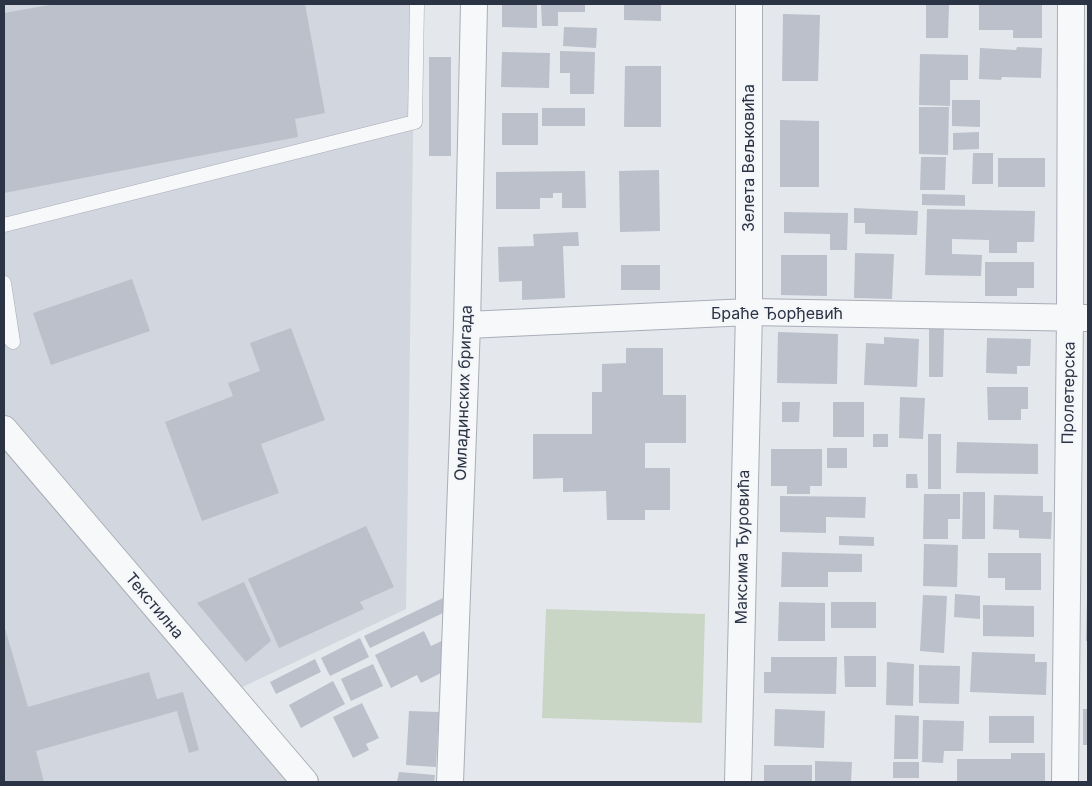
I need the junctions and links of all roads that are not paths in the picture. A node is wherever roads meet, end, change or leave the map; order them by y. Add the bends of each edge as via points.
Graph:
1 (417, 4) edge
2 (474, 4) edge
3 (749, 4) edge
4 (1071, 4) edge
5 (4, 226) edge
6 (4, 283) edge
7 (749, 312) junction
8 (1079, 318) edge
9 (467, 325) junction
10 (4, 332) edge
11 (5, 431) edge
12 (305, 782) edge
13 (450, 782) edge
14 (738, 782) edge
15 (1065, 782) edge

1 - 5 lane via 415,122
2 - 9 street, Омладинских бригада
3 - 7 street, Зелета Вељковића
4 - 8 street, Пролетерска
6 - 10 lane via 13,342
7 - 8 street, Браће Ђорђевић
7 - 9 street, Браће Ђорђевић
7 - 14 street, Максима Ђуровића
8 - 15 street, Пролетерска
9 - 13 street, Омладинских бригада
11 - 12 street, Текстилна

